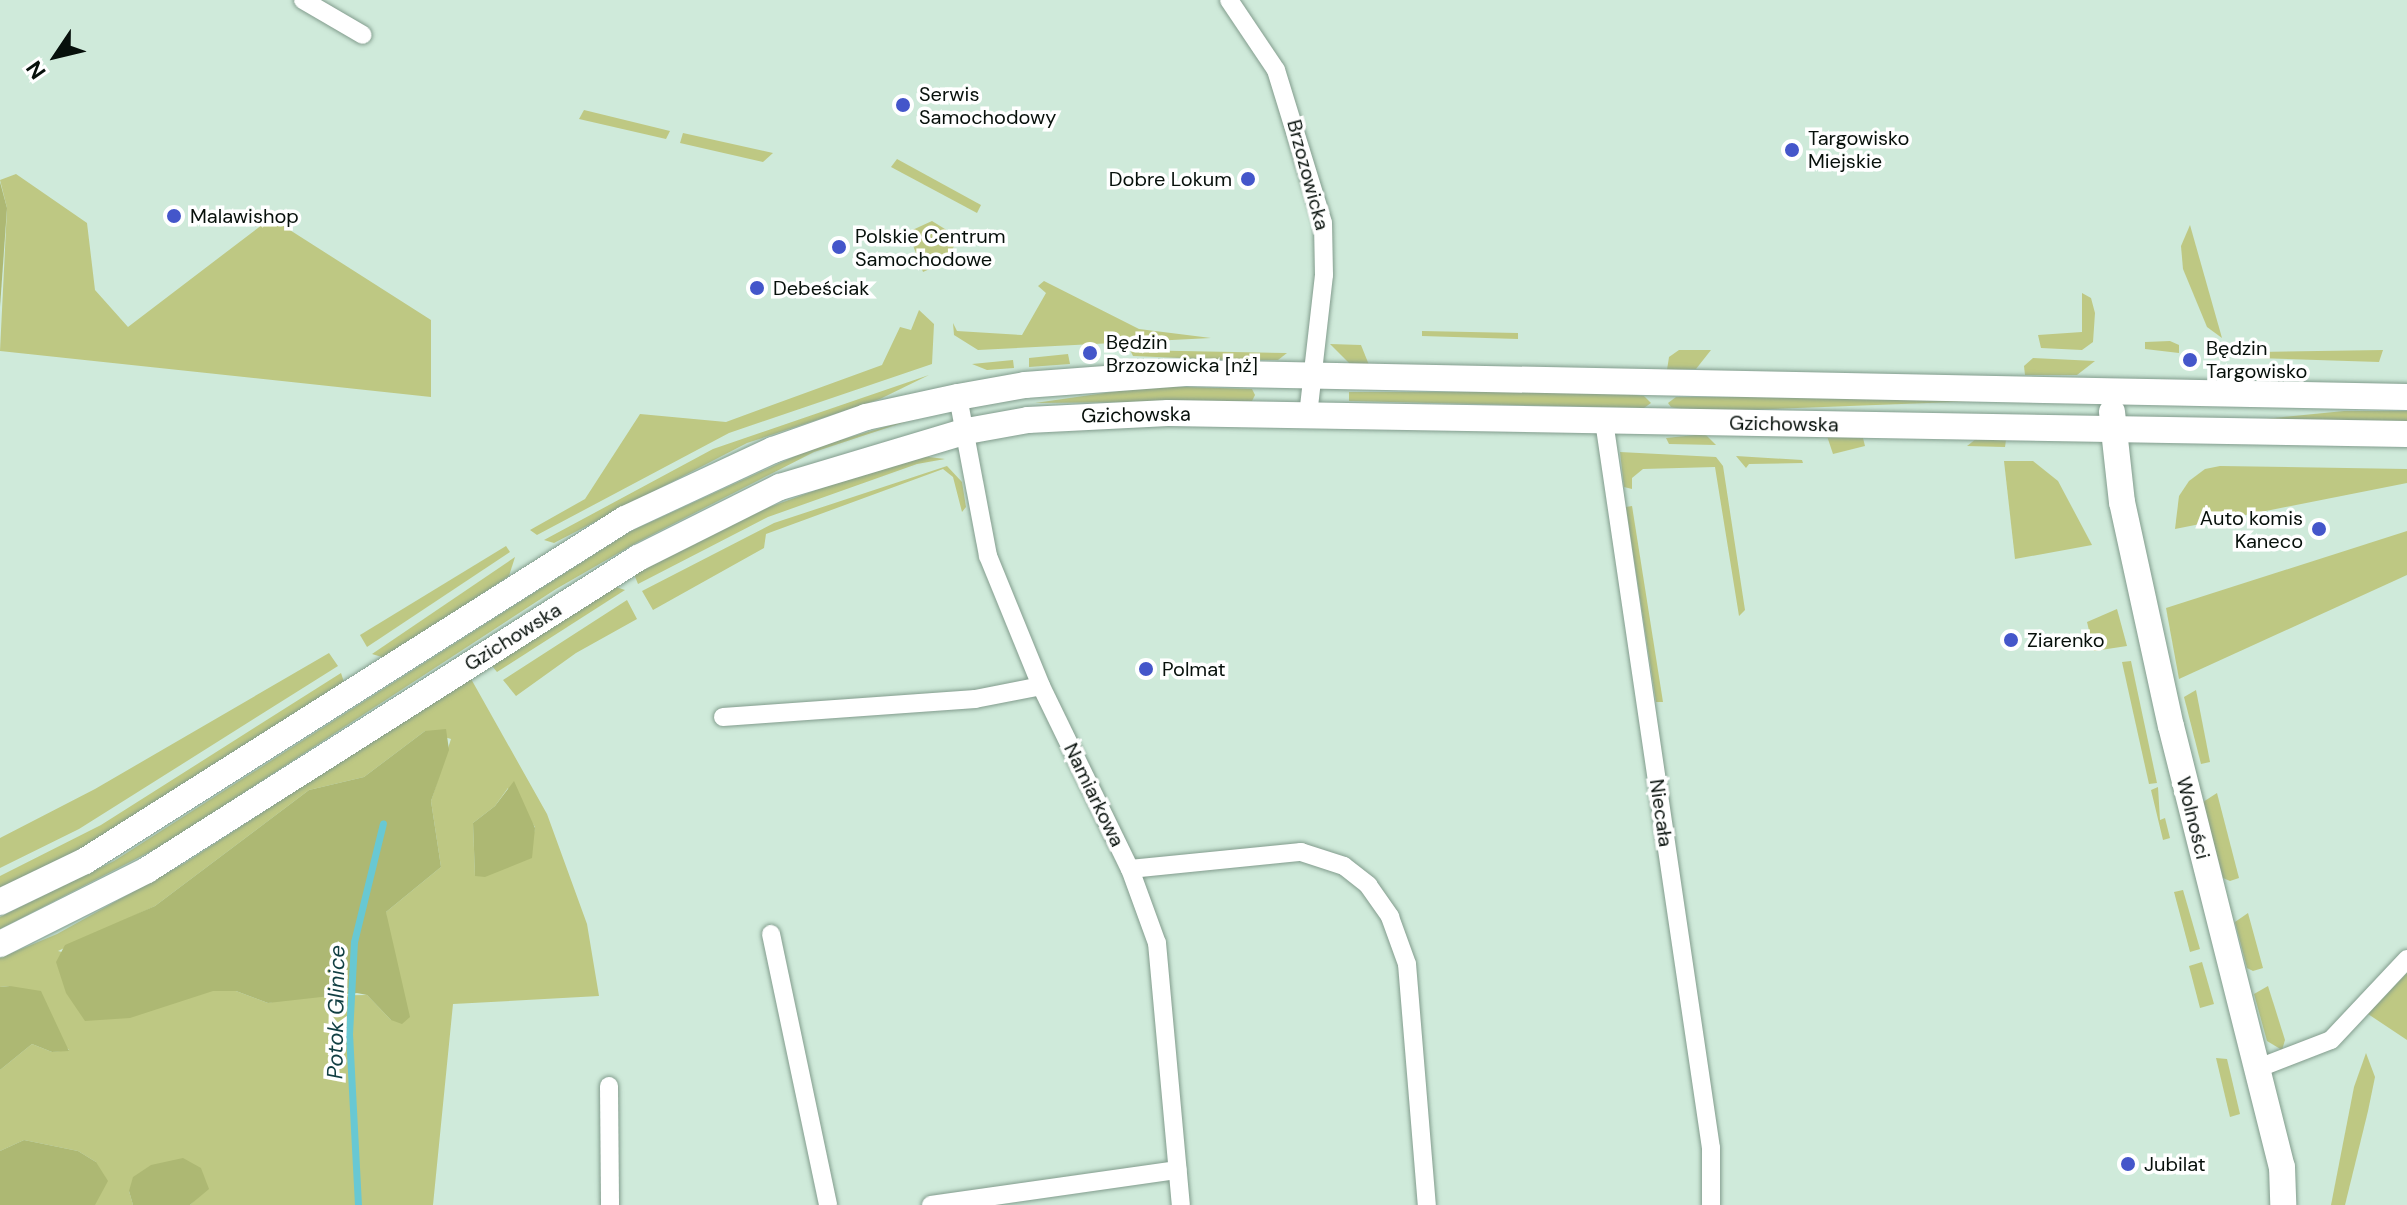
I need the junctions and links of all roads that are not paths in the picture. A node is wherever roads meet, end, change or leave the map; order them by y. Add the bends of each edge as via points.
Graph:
1 (303, 0) edge
2 (1229, 0) edge
3 (363, 35) dead end
4 (1310, 376) junction
5 (2112, 392) junction
6 (958, 397) junction
7 (2407, 397) edge
8 (1308, 415) junction
9 (1604, 421) junction
10 (2112, 429) junction
11 (967, 431) junction
12 (2407, 434) edge
13 (1041, 686) junction
14 (723, 717) dead end
15 (1130, 869) junction
16 (0, 902) edge
17 (771, 934) dead end
18 (0, 944) edge
19 (2407, 959) edge
20 (2256, 1069) junction
21 (609, 1086) dead end
22 (1178, 1170) junction
23 (610, 1205) edge
24 (828, 1205) edge
25 (931, 1205) edge
26 (1181, 1205) edge
27 (1427, 1205) edge
28 (1711, 1205) edge
29 (2283, 1205) edge

1 - 3 street
2 - 4 street, Brzozowicka via 1276,70 1323,223 1324,275
4 - 5 street, Gzichowska
4 - 6 street, Gzichowska via 1104,377
4 - 8 street, Brzozowicka
5 - 7 street, Gzichowska
5 - 10 street, Wolności
6 - 11 street, Namiarkowa
6 - 16 street, Gzichowska via 866,417 773,450 625,519 85,861
8 - 9 street, Gzichowska
8 - 11 street, Gzichowska via 1080,416
9 - 10 street, Gzichowska
9 - 28 street, Niecała via 1711,1148
10 - 12 street, Gzichowska
10 - 20 street, Wolności via 2122,502 2184,785
11 - 13 street, Namiarkowa via 988,556
11 - 18 street, Gzichowska via 780,487 638,558 147,870
13 - 14 street via 975,699
13 - 15 street, Namiarkowa
15 - 22 street, Namiarkowa via 1157,943
15 - 27 street via 1301,852 1344,866 1368,885 1390,917 1407,964
17 - 24 street
19 - 20 street via 2331,1040 2275,1066
20 - 29 street, Wolności via 2282,1167
21 - 23 street
22 - 25 street
22 - 26 street, Namiarkowa

